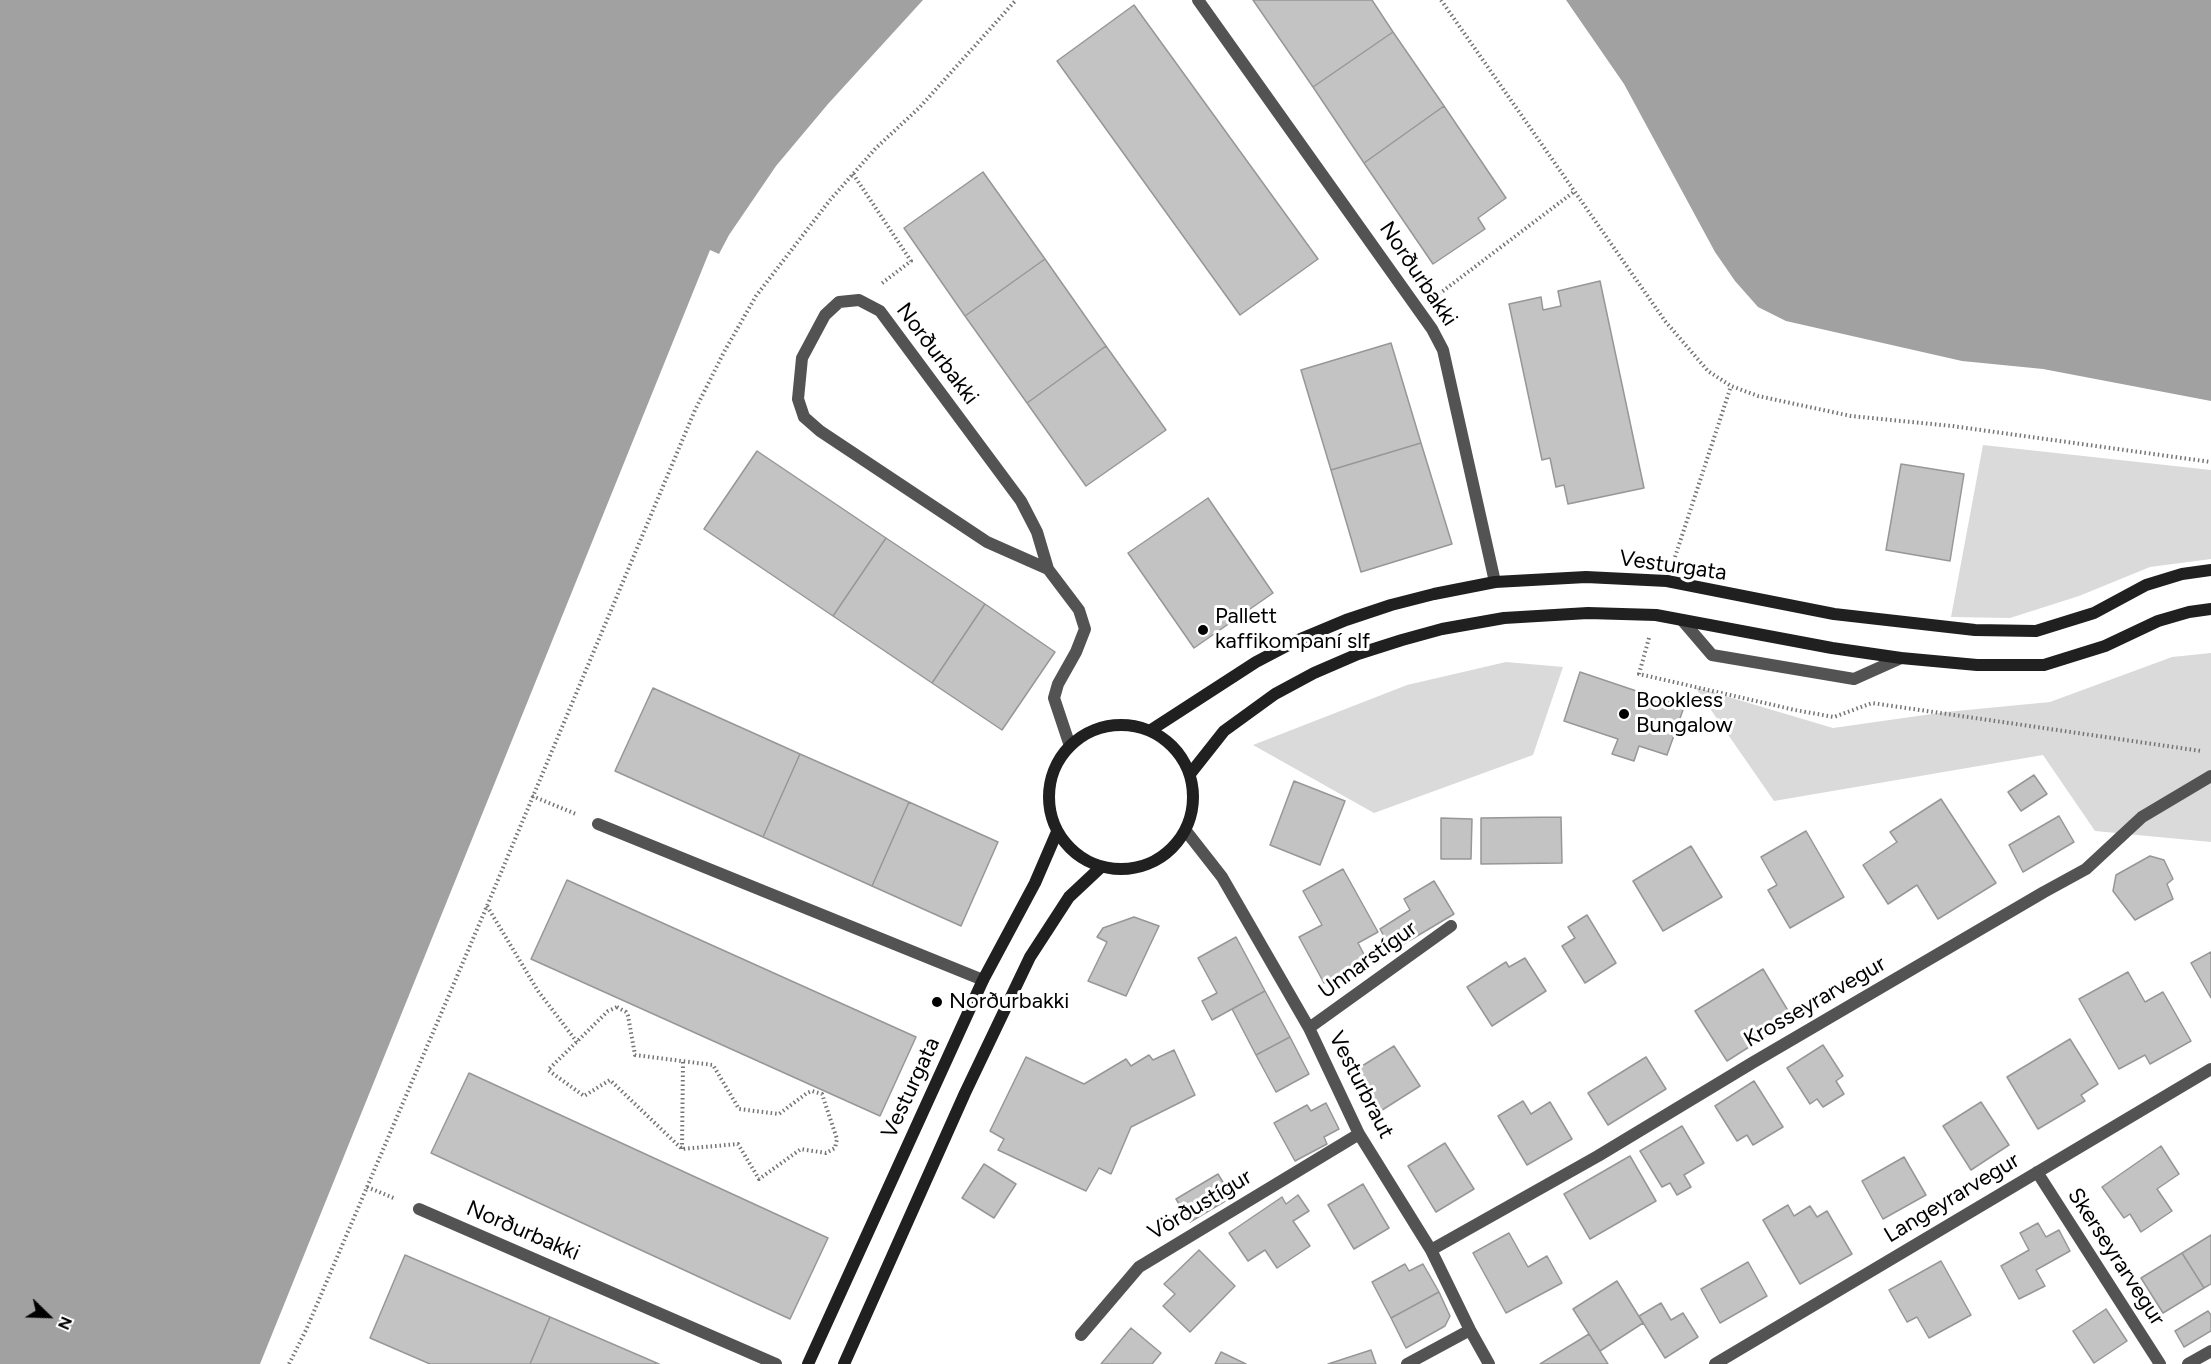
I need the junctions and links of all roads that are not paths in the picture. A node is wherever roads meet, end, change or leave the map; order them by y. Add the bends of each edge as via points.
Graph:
1 (1198, 0) edge
2 (1048, 569) junction
3 (2211, 570) edge
4 (1495, 582) junction
5 (2211, 609) edge
6 (1682, 620) junction
7 (1901, 658) junction
8 (1151, 730) junction
9 (1070, 746) junction
10 (1190, 774) junction
11 (2211, 776) edge
12 (598, 824) road end
13 (1186, 831) junction
14 (1057, 832) junction
15 (1101, 867) junction
16 (1451, 926) dead end
17 (983, 980) junction
18 (1309, 1028) junction
19 (2211, 1069) edge
20 (1359, 1134) junction
21 (2037, 1172) junction
22 (419, 1209) road end
23 (1431, 1250) junction
24 (1470, 1330) junction
25 (1081, 1335) dead end
26 (2211, 1351) edge
27 (777, 1364) edge
28 (808, 1364) edge
29 (843, 1364) edge
30 (1407, 1364) edge
31 (1489, 1364) edge
32 (1715, 1364) edge
33 (2160, 1364) edge
34 (2188, 1364) edge

1 - 4 street, Norðurbakki via 1419,310 1443,350
2 - 2 street, Norðurbakki via 1037,532 1021,501 880,311 860,300 839,302 825,315 802,358 798,399 804,417 987,542
2 - 9 street, Norðurbakki via 1079,610 1085,629 1054,698
3 - 4 main road, Vesturgata via 2146,585 2094,613 2036,631 1976,630 1858,617 1667,582 1586,577
4 - 8 main road, Vesturgata via 1392,605 1298,640
5 - 7 main road via 2158,621 2105,646 2044,665 1977,665
6 - 7 main road
6 - 7 street via 1712,655 1854,679
6 - 10 main road via 1656,615 1542,615 1442,629 1402,640 1358,654 1275,694 1224,731
8 - 9 main road via 1108,725 1087,733
8 - 10 main road via 1176,748
9 - 14 main road via 1060,758 1049,786 1050,812
10 - 13 main road via 1194,793
11 - 23 street, Krosseyrarvegur via 2142,817 2086,869
12 - 17 street
13 - 15 main road via 1171,851 1150,864 1126,870
13 - 18 street, Vesturbraut via 1222,877
14 - 15 main road via 1076,854
14 - 17 main road, Vesturgata via 1035,883
15 - 29 main road via 1069,897 1030,957
16 - 18 street, Unnarstígur
17 - 28 main road, Vesturgata
18 - 20 street, Vesturbraut
19 - 21 street, Langeyrarvegur
20 - 23 street, Vesturbraut
20 - 25 street, Vörðustígur via 1139,1266
21 - 32 street, Langeyrarvegur
21 - 33 street, Skerseyrarvegur
22 - 27 street, Norðurbakki
23 - 24 street, Vesturbraut
24 - 30 street
24 - 31 street, Vesturbraut
26 - 34 street

